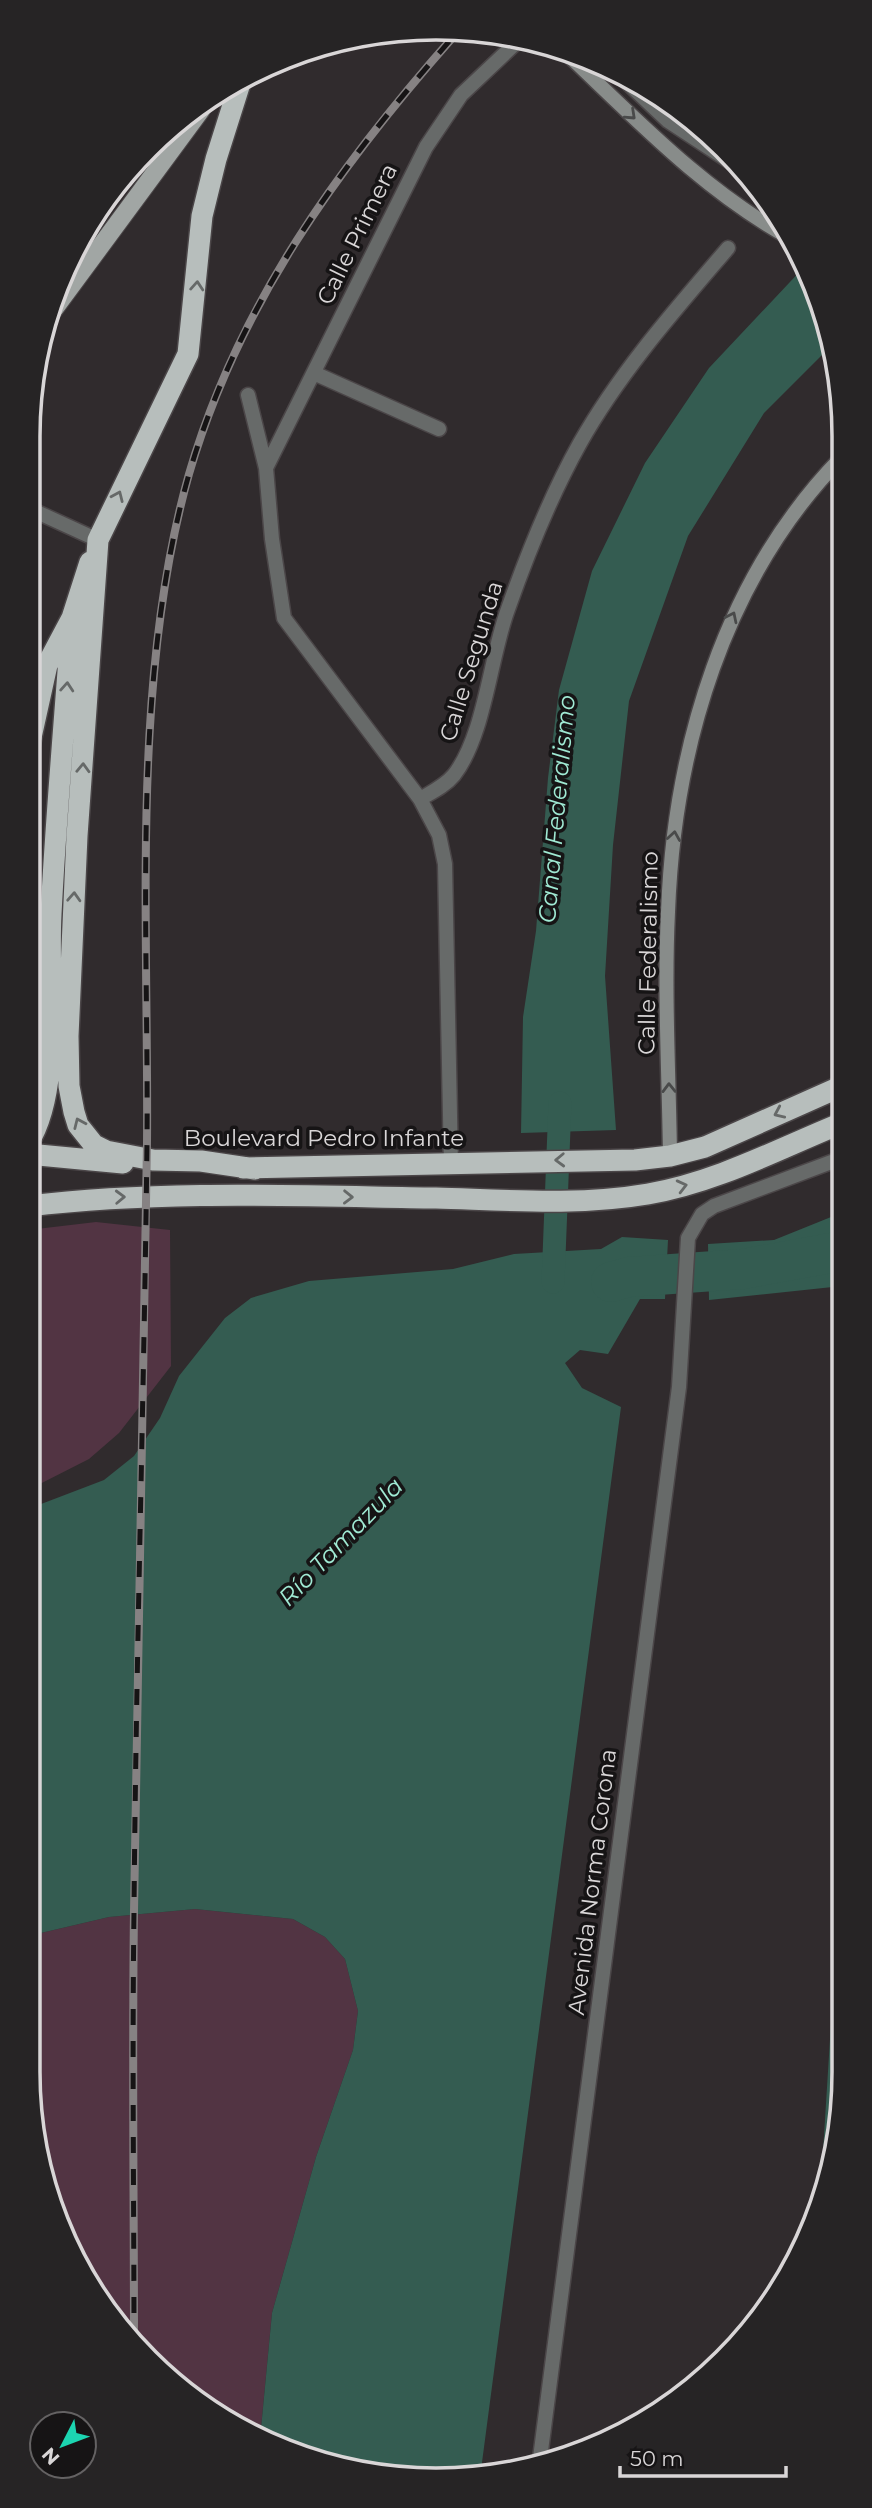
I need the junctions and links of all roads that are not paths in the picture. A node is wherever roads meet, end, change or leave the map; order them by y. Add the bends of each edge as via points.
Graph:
1 (511, 48) edge
2 (583, 68) edge
3 (237, 93) edge
4 (647, 101) edge
5 (188, 128) edge
6 (704, 145) edge
7 (773, 229) edge
8 (728, 248) dead end
9 (68, 290) edge
10 (316, 374) junction
11 (248, 395) dead end
12 (439, 429) dead end
13 (266, 468) junction
14 (832, 468) edge
15 (40, 514) edge
16 (98, 540) junction
17 (74, 607) junction
18 (40, 697) edge
19 (420, 799) junction
20 (832, 1090) edge
21 (40, 1118) edge
22 (832, 1128) edge
23 (40, 1155) edge
24 (670, 1156) junction
25 (832, 1162) edge
26 (451, 1165) junction
27 (255, 1169) junction
28 (40, 1205) edge
29 (541, 2453) edge

1 - 10 street, Calle Primera via 461,95 426,147
2 -> 7 main road via 695,173
16 -> 3 highway via 188,354 202,216
4 - 6 street
5 - 9 main road
8 - 19 street, Calle Segunda via 654,334 581,442 538,530 507,612 469,751 442,787
10 - 12 street
10 - 13 street, Calle Primera
11 - 13 street
13 - 19 street via 284,618
24 -> 14 main road, Calle Federalismo via 668,913 673,842 704,693 750,579 797,509
15 - 16 street
16 - 17 highway
27 -> 16 highway via 106,1151 94,1145 78,1125 69,1086 68,1037
17 - 18 highway via 47,665
21 -> 17 highway via 48,1078 51,914
19 - 26 street via 439,835 445,864
20 -> 24 highway, Boulevard Pedro Infante via 705,1147
28 -> 22 highway via 205,1194 615,1198 662,1191 728,1172
23 - 27 highway, Boulevard Pedro Infante
24 -> 26 highway, Boulevard Pedro Infante
25 - 29 street, Avenida Norma Corona via 714,1206 702,1214 688,1238 679,1387
26 - 27 highway, Boulevard Pedro Infante

